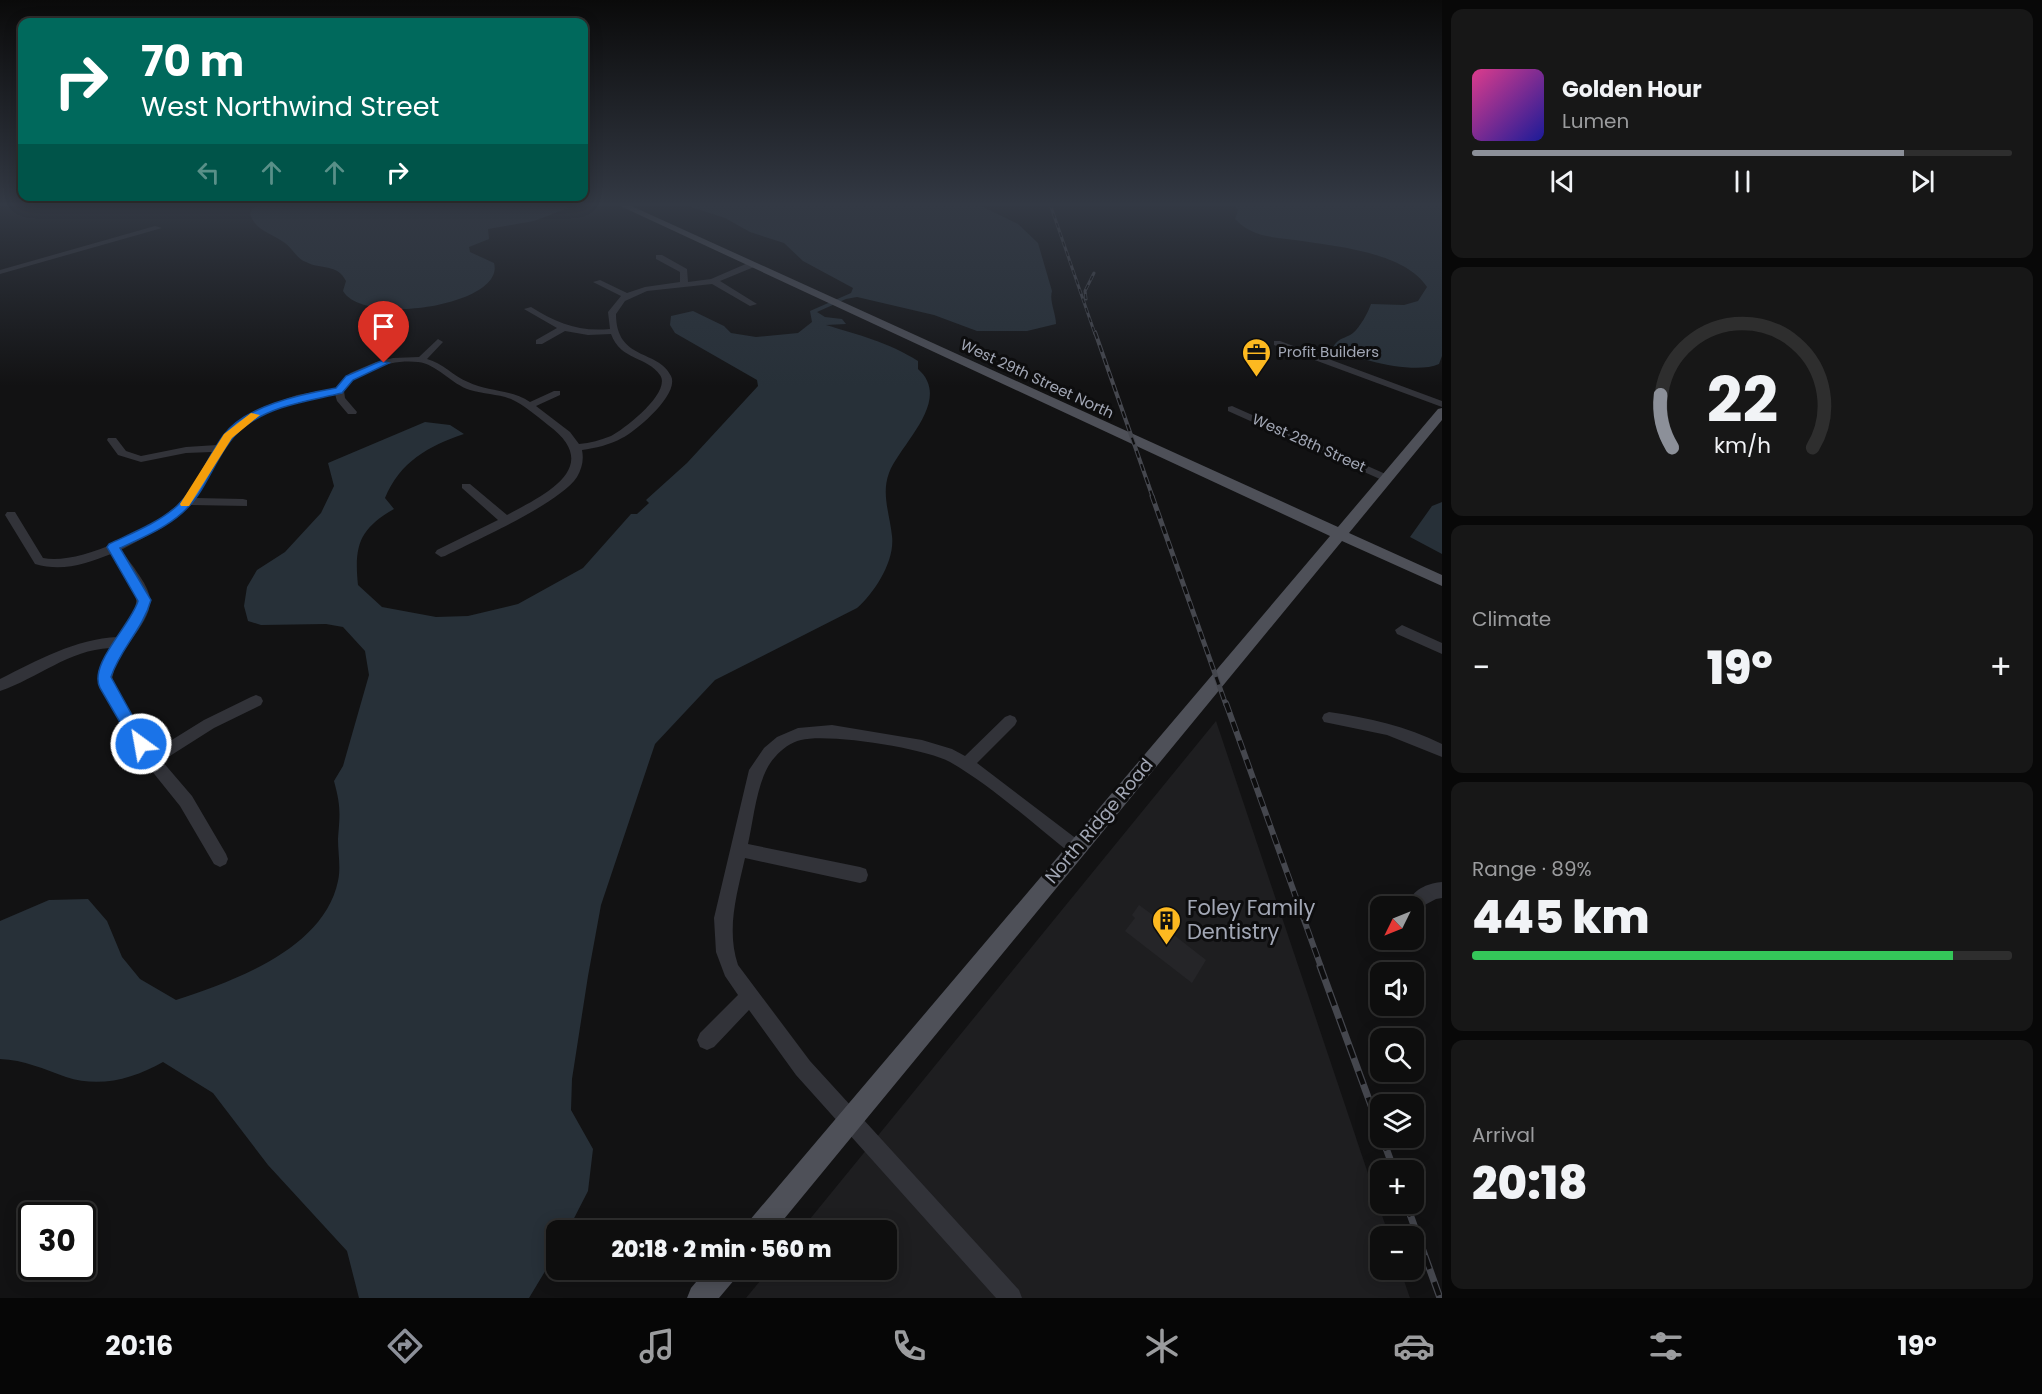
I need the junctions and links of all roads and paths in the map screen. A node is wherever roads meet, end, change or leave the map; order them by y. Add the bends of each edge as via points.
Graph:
1 (27, 265) edge
2 (674, 265) edge
3 (750, 265) edge
4 (752, 265) edge
5 (0, 272) edge
6 (713, 281) junction
7 (597, 282) dead end
8 (684, 284) junction
9 (630, 297) junction
10 (753, 304) dead end
11 (528, 309) dead end
12 (562, 329) junction
13 (614, 331) junction
14 (438, 342) dead end
15 (539, 342) dead end
16 (1277, 343) dead end
17 (422, 359) junction
18 (339, 391) junction
19 (557, 393) dead end
20 (1442, 404) edge
21 (529, 406) junction
22 (1233, 409) dead end
23 (352, 412) dead end
24 (1442, 412) edge
25 (112, 440) dead end
26 (220, 448) junction
27 (577, 448) junction
28 (1386, 478) junction
29 (466, 486) dead end
30 (188, 501) junction
31 (243, 503) dead end
32 (11, 515) dead end
33 (504, 519) junction
34 (1340, 534) junction
35 (113, 547) junction
36 (441, 553) dead end
37 (1442, 581) edge
38 (1401, 630) dead end
39 (122, 642) junction
40 (1442, 649) edge
41 (0, 685) edge
42 (256, 701) dead end
43 (1329, 718) dead end
44 (1010, 721) dead end
45 (1442, 751) edge
46 (152, 760) junction
47 (966, 764) junction
48 (1076, 848) junction
49 (738, 849) junction
50 (220, 859) dead end
51 (860, 874) dead end
52 (1442, 890) edge
53 (1424, 897) edge
54 (749, 997) junction
55 (707, 1040) dead end
56 (850, 1120) junction
57 (766, 1220) edge
58 (716, 1280) edge
59 (701, 1298) edge
60 (1011, 1298) edge

1 - 5 street
2 - 8 street via 686,274
3 - 6 street
4 - 34 main road, West 29th Street North
6 - 8 street
6 - 10 street
7 - 9 street
8 - 9 street via 662,284
9 - 13 street via 612,311
11 - 12 street
12 - 13 street via 584,334
12 - 15 street
13 - 27 street via 623,348 665,375 669,387 619,436
14 - 17 street
16 - 20 street
17 - 18 street via 384,363 350,378
17 - 21 street via 464,385 513,397
18 - 23 street via 340,399
18 - 26 street via 306,395 263,411 235,429
19 - 21 street
21 - 27 street via 567,433
22 - 28 street, West 28th Street
24 - 28 main road, North Ridge Road
25 - 26 street via 122,453 141,459
26 - 30 street
27 - 33 street via 578,462 567,482
28 - 34 main road, North Ridge Road
29 - 33 street
30 - 31 street
30 - 35 street via 163,522
32 - 35 street via 35,557 44,564 70,564
33 - 36 street
34 - 37 main road, West 29th Street North
34 - 48 main road, North Ridge Road
35 - 39 street via 145,600 141,615
38 - 40 street
39 - 41 street via 105,642 65,653
39 - 46 street via 105,669 105,684
42 - 46 street via 209,724
43 - 45 street via 1386,726
44 - 47 street
46 - 50 street via 186,801
47 - 48 street
47 - 49 street via 926,747 830,731 791,736 769,752 756,770
48 - 56 main road, North Ridge Road
49 - 51 street
49 - 54 street via 723,934 731,970
52 - 53 street
54 - 55 street
54 - 56 street via 803,1068
56 - 57 main road, North Ridge Road
56 - 60 street
58 - 59 main road

